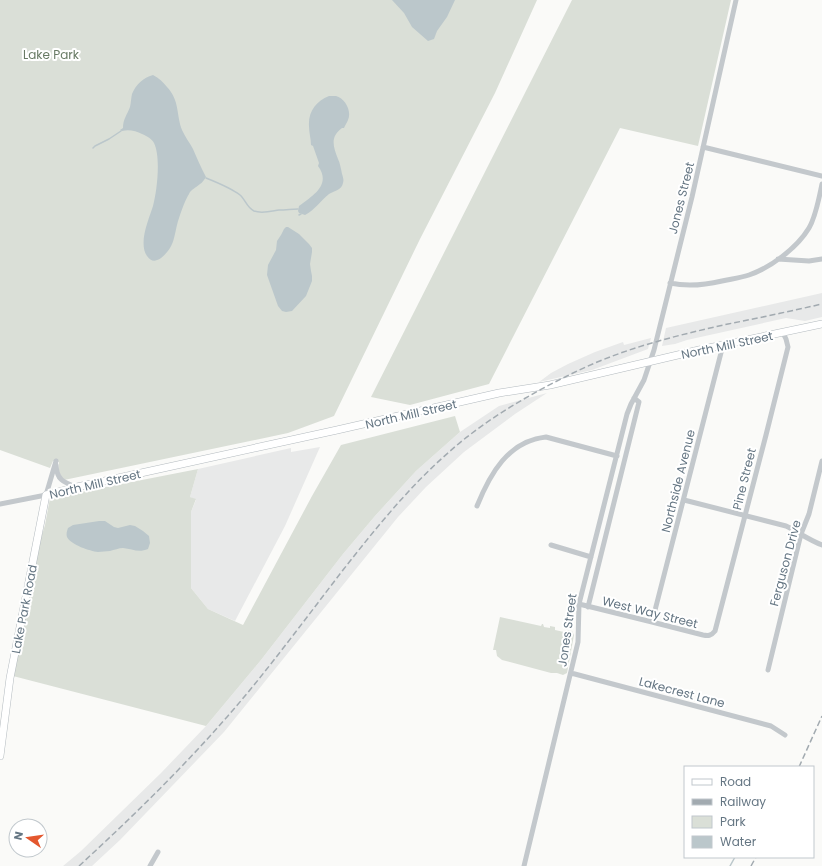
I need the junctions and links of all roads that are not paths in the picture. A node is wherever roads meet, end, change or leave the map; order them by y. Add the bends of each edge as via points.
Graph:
1 (736, 0) edge
2 (703, 146) junction
3 (822, 176) edge
4 (822, 184) edge
5 (778, 259) junction
6 (822, 259) edge
7 (670, 283) junction
8 (822, 324) edge
9 (783, 333) junction
10 (723, 345) junction
11 (650, 362) junction
12 (634, 398) junction
13 (617, 456) junction
14 (822, 461) edge
15 (76, 487) junction
16 (46, 495) junction
17 (684, 500) junction
18 (0, 504) edge
19 (477, 506) dead end
20 (745, 515) junction
21 (801, 534) junction
22 (552, 545) dead end
23 (822, 545) edge
24 (591, 557) junction
25 (579, 604) junction
26 (588, 606) junction
27 (652, 622) junction
28 (715, 631) joint
29 (768, 670) dead end
30 (571, 673) junction
31 (785, 735) dead end
32 (0, 756) edge
33 (158, 852) dead end
34 (150, 866) edge
35 (524, 866) edge

1 - 2 street, Jones Street
2 - 3 street
2 - 7 street, Jones Street
4 - 5 street via 810,227 796,244
5 - 6 street
5 - 7 street via 742,277 689,286
7 - 11 street, Jones Street
8 - 9 main road, North Mill Street
9 - 10 main road, North Mill Street
9 - 20 street, Pine Street via 788,347
10 - 11 main road, North Mill Street
10 - 17 street, Northside Avenue
11 - 12 street, Jones Street
11 - 15 main road, North Mill Street
12 - 13 street, Jones Street via 628,410
12 - 26 street, Jones Street via 639,402
13 - 19 street via 546,437 537,438 517,448 500,463
13 - 24 street, Jones Street
14 - 21 street, Ferguson Drive via 809,514
15 - 16 main road, North Mill Street
15 - 16 street, Lake Park Road via 61,480 56,463
16 - 18 street, North Mill Street
16 - 32 main road, Lake Park Road via 10,678
17 - 20 street
17 - 27 street, Northside Avenue
20 - 21 street via 786,526
20 - 28 street, Pine Street
21 - 23 street
21 - 29 street, Ferguson Drive
22 - 24 street
24 - 25 street, Jones Street
25 - 26 street, West Way Street
25 - 30 street, Jones Street via 578,642
26 - 27 street, West Way Street
27 - 28 street, West Way Street via 708,636
30 - 31 street, Lakecrest Lane via 771,726
30 - 35 street, Jones Street
33 - 34 street

